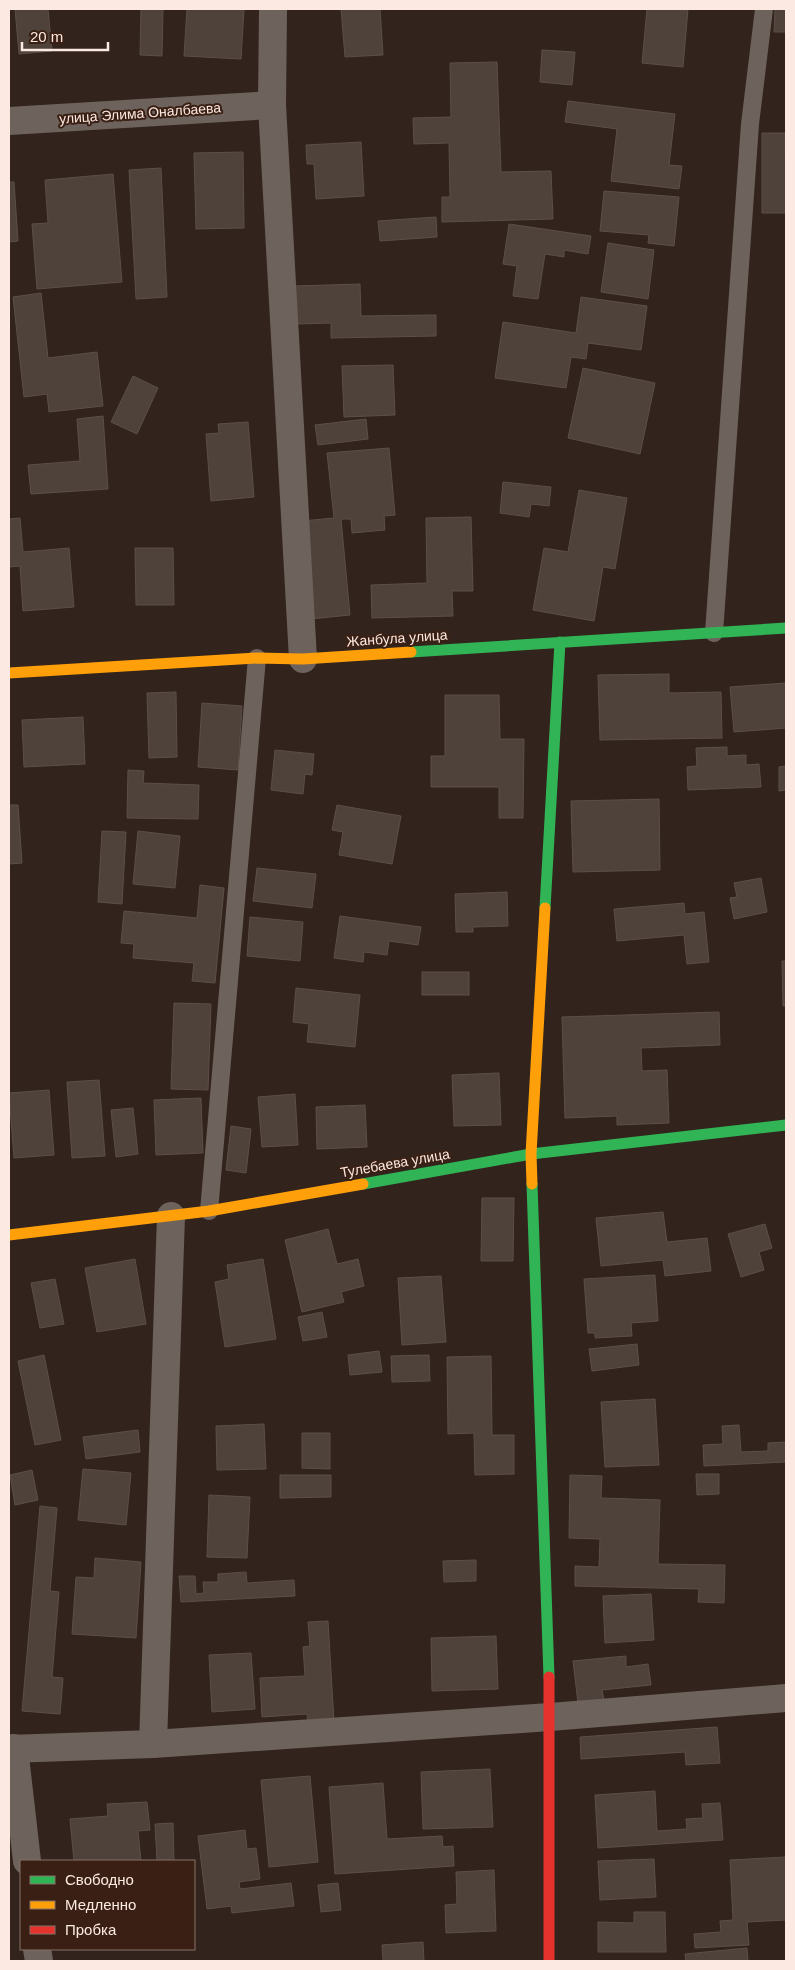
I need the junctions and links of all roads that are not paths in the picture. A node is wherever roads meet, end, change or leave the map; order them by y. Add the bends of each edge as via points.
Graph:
1 (273, 9) edge
2 (764, 9) edge
3 (272, 105) junction
4 (9, 121) edge
5 (786, 628) edge
6 (714, 633) junction
7 (560, 642) junction
8 (257, 658) junction
9 (303, 659) junction
10 (9, 673) edge
11 (786, 1125) edge
12 (531, 1154) junction
13 (210, 1211) junction
14 (171, 1216) junction
15 (9, 1235) edge
16 (786, 1698) edge
17 (550, 1717) junction
18 (153, 1744) junction
19 (12, 1748) edge
20 (27, 1860) edge
21 (549, 1961) edge

1 - 3 street
2 - 6 lane via 750,124
3 - 4 street, улица Элима Оналбаева
3 - 9 street
5 - 6 street, Жанбула улица
6 - 7 street, Жанбула улица
7 - 9 street, Жанбула улица
7 - 12 street
8 - 9 street, Жанбула улица
8 - 10 street, Жанбула улица
8 - 13 lane
11 - 12 street, Тулебаева улица
12 - 13 street, Тулебаева улица
12 - 17 street
13 - 14 street, Тулебаева улица
14 - 15 street, Тулебаева улица
14 - 18 street
16 - 17 street
17 - 18 street
17 - 21 street
18 - 19 street
19 - 20 street

